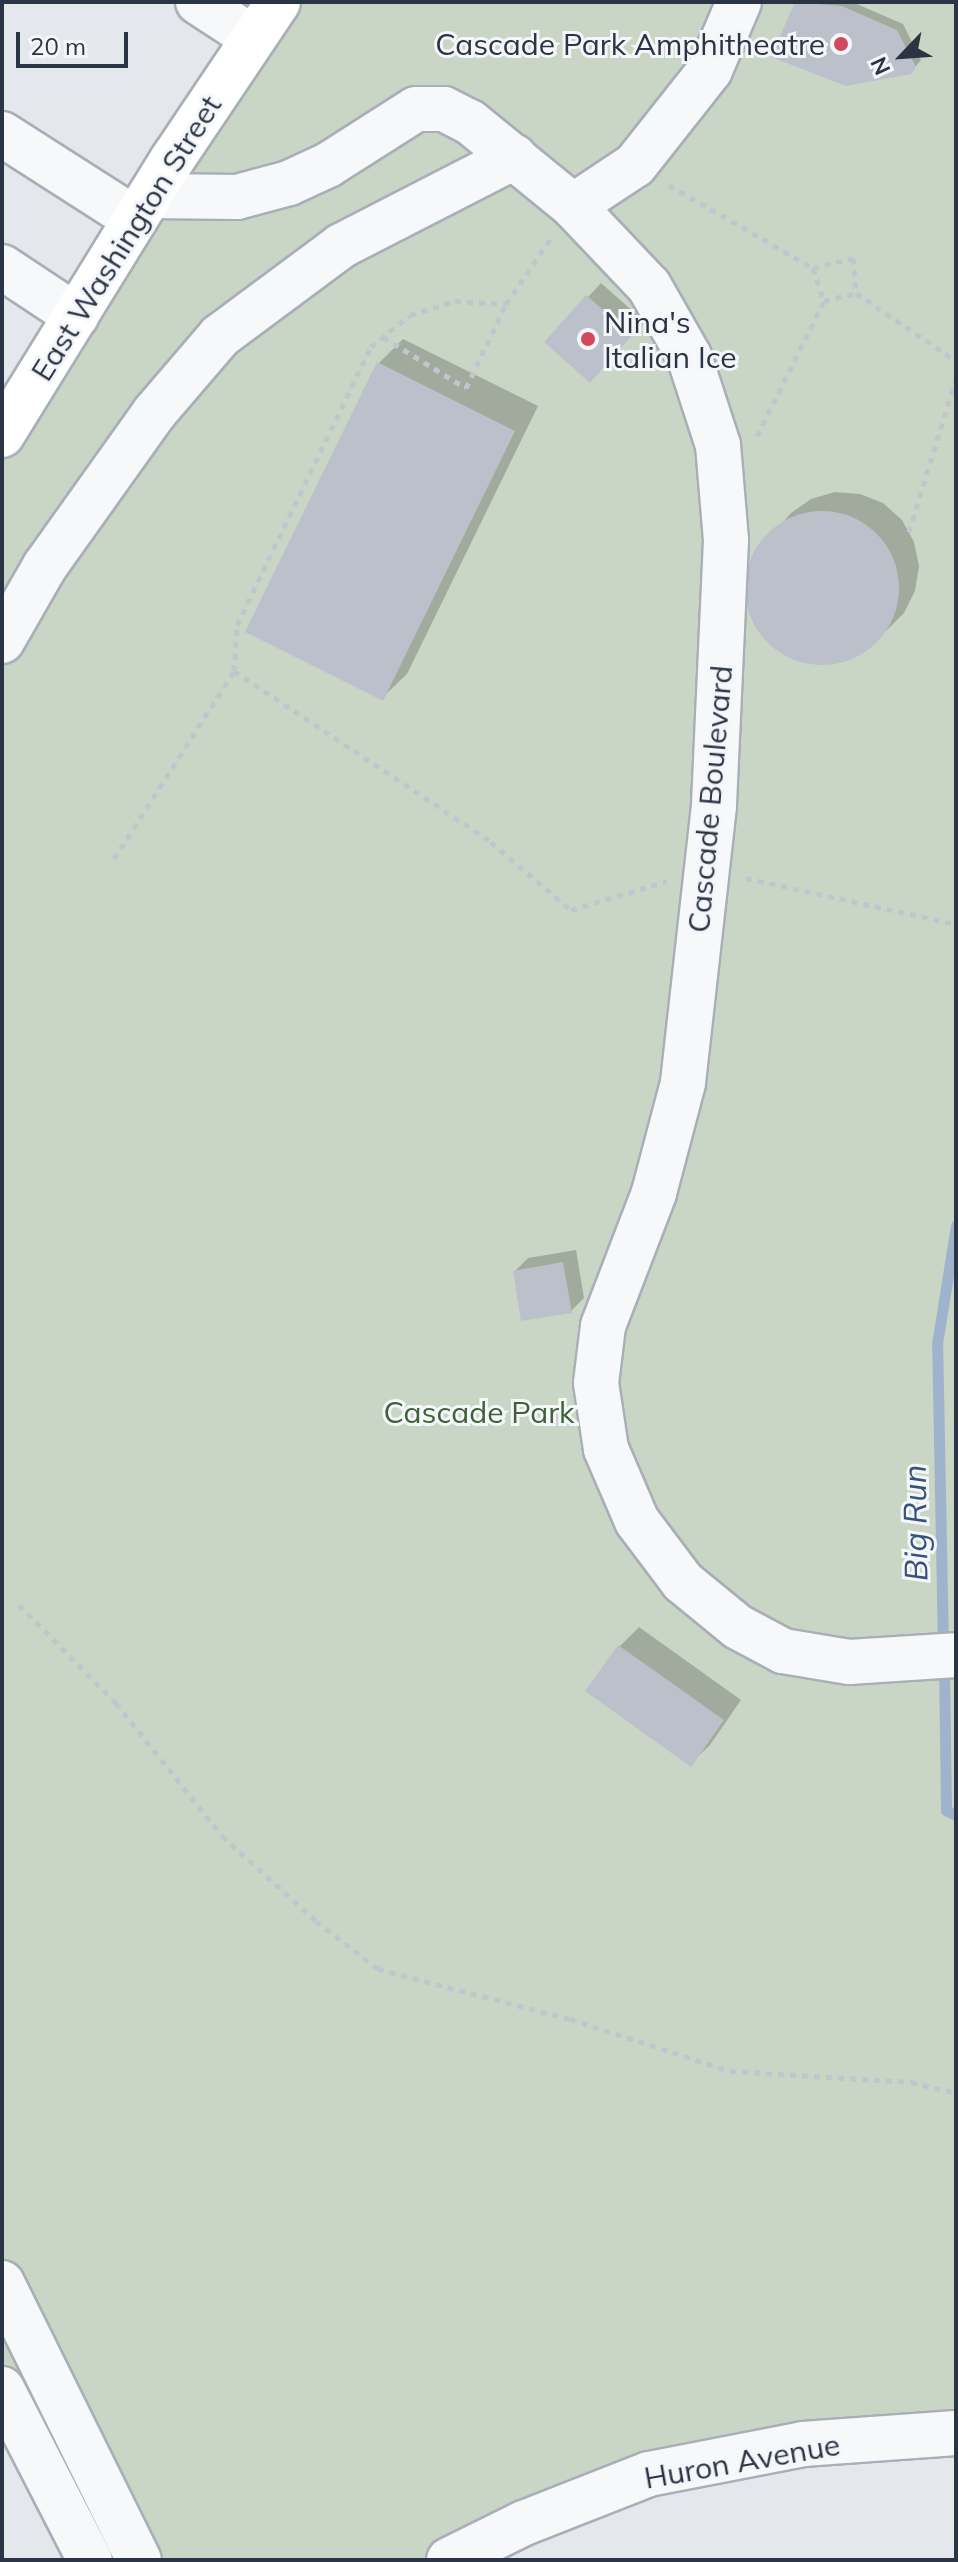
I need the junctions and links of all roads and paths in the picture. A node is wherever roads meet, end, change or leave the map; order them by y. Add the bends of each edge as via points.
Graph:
1 (198, 2) edge
2 (278, 2) edge
3 (739, 2) edge
4 (253, 38) junction
5 (2, 134) edge
6 (514, 157) junction
7 (635, 165) junction
8 (573, 206) junction
9 (142, 207) junction
10 (2, 267) edge
11 (813, 268) junction
12 (856, 293) junction
13 (824, 301) junction
14 (506, 304) junction
15 (76, 316) junction
16 (383, 337) junction
17 (956, 361) edge
18 (956, 378) edge
19 (2, 435) edge
20 (750, 450) dead end
21 (909, 532) dead end
22 (2, 641) edge
23 (234, 671) junction
24 (114, 859) dead end
25 (707, 869) junction
26 (956, 924) edge
27 (19, 1605) dead end
28 (956, 1655) edge
29 (956, 2093) edge
30 (2, 2283) edge
31 (2, 2389) edge
32 (956, 2433) edge
33 (90, 2560) edge
34 (139, 2560) edge
35 (449, 2560) edge

1 - 4 street
2 - 4 main road, East Washington Street
3 - 7 street via 710,70
4 - 9 main road, East Washington Street
5 - 9 street
6 - 8 street, Cascade Boulevard
6 - 9 street, Cascade Boulevard via 444,109 416,109 328,165 289,183 237,197
6 - 22 street via 341,246 220,336 136,438 45,566
7 - 8 street
7 - 11 path
8 - 14 path
8 - 25 street, Cascade Boulevard via 649,286 689,356 718,445 726,540 723,657
9 - 15 main road, East Washington Street
10 - 15 street
11 - 12 path via 853,258
11 - 13 path
12 - 13 path
12 - 17 path
13 - 20 path
14 - 16 path via 455,301 410,315
14 - 16 path via 466,388
15 - 19 main road, East Washington Street
16 - 23 path via 371,347 237,625
18 - 21 path
23 - 24 path
23 - 25 path via 491,842 571,910
25 - 26 path
25 - 28 street, Cascade Boulevard via 683,1083 654,1193 603,1326 596,1383 606,1449 637,1521 683,1582 738,1627 783,1651 849,1662
27 - 29 path via 116,1703 222,1836 378,1969 570,2019 730,2071 911,2082
30 - 34 street
31 - 33 street
32 - 35 street, Huron Avenue via 803,2444 649,2474 524,2523

